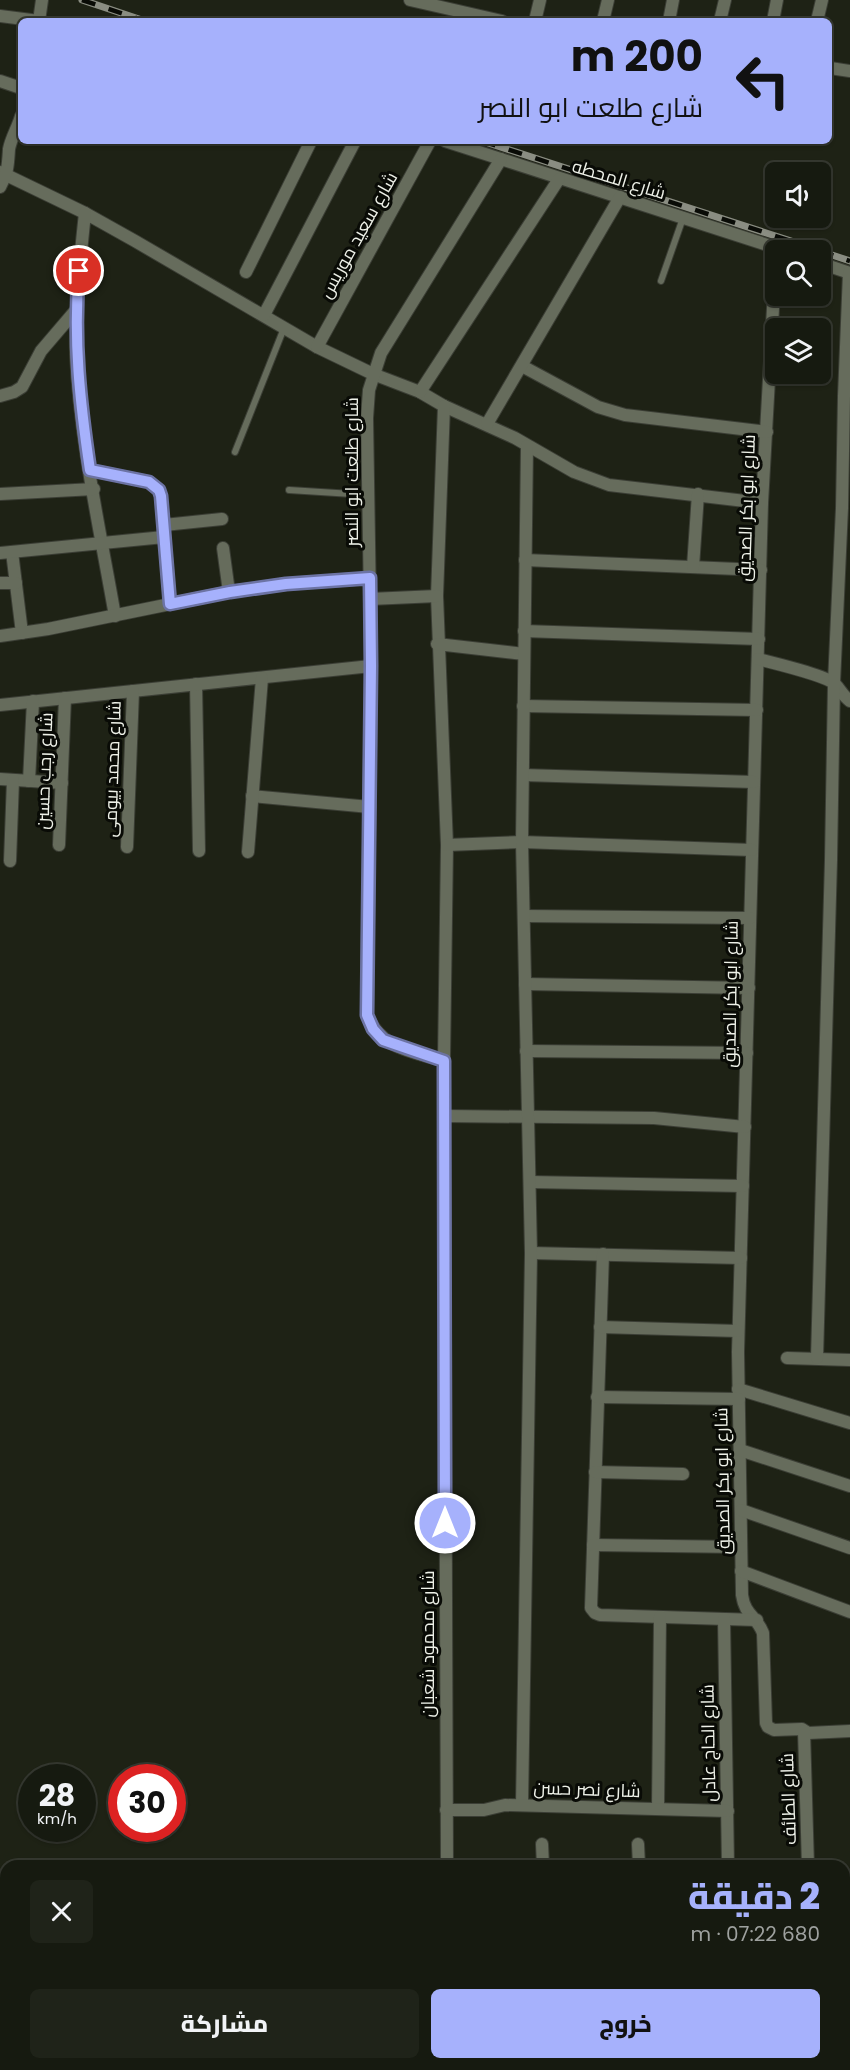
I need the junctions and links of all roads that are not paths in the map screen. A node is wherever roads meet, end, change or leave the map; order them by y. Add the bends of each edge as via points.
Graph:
1 (42, 0) edge
2 (411, 0) edge
3 (474, 0) edge
4 (540, 0) edge
5 (608, 0) edge
6 (673, 0) edge
7 (725, 0) edge
8 (777, 0) edge
9 (822, 0) edge
10 (469, 14) junction
11 (0, 16) edge
12 (18, 18) edge
13 (39, 18) edge
14 (488, 18) edge
15 (536, 18) edge
16 (604, 18) edge
17 (670, 18) edge
18 (721, 18) edge
19 (774, 18) edge
20 (818, 18) edge
21 (832, 68) edge
22 (850, 70) edge
23 (0, 81) edge
24 (18, 87) edge
25 (18, 123) edge
26 (310, 144) edge
27 (353, 144) edge
28 (428, 144) edge
29 (454, 144) edge
30 (5, 151) edge
31 (501, 159) junction
32 (2, 178) edge
33 (559, 179) junction
34 (620, 197) junction
35 (85, 213) junction
36 (683, 218) junction
37 (765, 246) edge
38 (831, 267) edge
39 (246, 272) dead end
40 (850, 273) edge
41 (661, 281) dead end
42 (775, 306) edge
43 (76, 310) junction
44 (264, 315) junction
45 (285, 327) junction
46 (317, 347) junction
47 (522, 366) junction
48 (373, 374) junction
49 (420, 392) junction
50 (0, 396) edge
51 (444, 406) junction
52 (487, 424) junction
53 (767, 432) junction
54 (527, 446) junction
55 (235, 452) dead end
56 (90, 470) junction
57 (94, 489) junction
58 (289, 490) dead end
59 (0, 494) edge
60 (698, 494) junction
61 (368, 495) junction
62 (762, 503) junction
63 (222, 519) dead end
64 (164, 531) junction
65 (103, 543) junction
66 (224, 548) dead end
67 (6, 553) edge
68 (525, 560) junction
69 (693, 567) junction
70 (761, 570) junction
71 (370, 578) junction
72 (0, 583) edge
73 (16, 584) junction
74 (230, 592) junction
75 (437, 596) junction
76 (370, 599) junction
77 (170, 604) junction
78 (115, 616) junction
79 (524, 631) junction
80 (22, 633) junction
81 (0, 636) edge
82 (759, 639) junction
83 (437, 644) junction
84 (524, 654) junction
85 (758, 659) junction
86 (371, 666) junction
87 (262, 678) junction
88 (834, 683) junction
89 (196, 684) junction
90 (133, 691) junction
91 (65, 698) junction
92 (33, 701) junction
93 (850, 701) edge
94 (0, 705) edge
95 (523, 706) junction
96 (757, 710) junction
97 (523, 775) junction
98 (6, 780) edge
99 (29, 781) junction
100 (754, 782) junction
101 (62, 783) junction
102 (252, 796) junction
103 (370, 807) junction
104 (522, 842) junction
105 (59, 845) dead end
106 (447, 845) junction
107 (127, 847) dead end
108 (752, 850) junction
109 (199, 851) dead end
110 (248, 852) dead end
111 (10, 861) dead end
112 (524, 916) junction
113 (750, 918) junction
114 (525, 984) junction
115 (749, 988) junction
116 (526, 1051) junction
117 (747, 1053) junction
118 (444, 1061) junction
119 (444, 1116) junction
120 (527, 1117) junction
121 (745, 1126) junction
122 (530, 1182) junction
123 (743, 1186) junction
124 (531, 1253) junction
125 (603, 1254) junction
126 (741, 1258) junction
127 (600, 1327) junction
128 (738, 1331) junction
129 (788, 1358) dead end
130 (817, 1358) junction
131 (850, 1360) edge
132 (739, 1394) junction
133 (597, 1397) junction
134 (850, 1423) edge
135 (740, 1450) junction
136 (595, 1472) junction
137 (683, 1474) dead end
138 (850, 1486) edge
139 (741, 1510) junction
140 (593, 1545) junction
141 (741, 1547) junction
142 (850, 1548) edge
143 (741, 1570) junction
144 (850, 1612) edge
145 (660, 1617) junction
146 (724, 1619) junction
147 (757, 1620) junction
148 (804, 1731) junction
149 (850, 1731) edge
150 (522, 1805) junction
151 (658, 1809) junction
152 (446, 1810) junction
153 (728, 1811) junction
154 (542, 1844) dead end
155 (638, 1844) dead end
156 (447, 1860) edge
157 (543, 1860) edge
158 (639, 1860) edge
159 (728, 1860) edge
160 (808, 1860) edge

1 - 13 street
2 - 10 street
3 - 10 street
4 - 15 street
5 - 16 street
6 - 17 street
7 - 18 street
8 - 19 street
9 - 20 street
10 - 14 street
11 - 12 street
21 - 22 street
23 - 24 street
25 - 30 street
26 - 39 street
27 - 44 street
28 - 46 street, شارع سعيد موريس
29 - 31 street, شارع المحطه
30 - 32 street
31 - 33 street, شارع المحطه
31 - 48 street, شارع طلعت ابو النصر via 390,336
32 - 35 street
33 - 34 street, شارع المحطه
33 - 49 street
34 - 36 street, شارع المحطه
34 - 47 street
35 - 43 street
35 - 44 street
36 - 37 street, شارع المحطه
36 - 41 lane
38 - 40 street
40 - 88 street
42 - 53 street, شارع ابو بكر الصديق
43 - 50 street via 41,351 22,387
43 - 56 street via 80,400
44 - 45 street
45 - 46 street
45 - 55 lane
46 - 48 street
47 - 52 street
47 - 53 street via 598,406 625,415
48 - 49 street
48 - 61 street, شارع طلعت ابو النصر via 367,418
49 - 51 street
51 - 52 street
51 - 75 street, شارع محمود شعبان
52 - 54 street
53 - 62 street, شارع ابو بكر الصديق
54 - 60 street via 574,472 609,485
54 - 68 street
56 - 57 street
56 - 64 street via 154,485 161,496
57 - 59 street
57 - 65 street
58 - 61 lane
60 - 62 street
60 - 69 street
61 - 71 street, شارع طلعت ابو النصر
62 - 70 street, شارع ابو بكر الصديق
63 - 64 street
64 - 65 street
64 - 77 street
65 - 67 street
65 - 78 street
66 - 74 street
67 - 73 street
68 - 69 street
68 - 79 street
69 - 70 street
70 - 82 street, شارع ابو بكر الصديق
71 - 74 street
71 - 76 street, شارع طلعت ابو النصر
72 - 73 street
73 - 80 street
74 - 77 street
75 - 76 street
75 - 83 street, شارع محمود شعبان
76 - 86 street, شارع طلعت ابو النصر
77 - 78 street
78 - 80 street
79 - 82 street
79 - 84 street
80 - 81 street
82 - 85 street, شارع ابو بكر الصديق
83 - 84 street
83 - 106 street, شارع محمود شعبان
84 - 95 street
85 - 88 street
85 - 96 street, شارع ابو بكر الصديق
86 - 87 street
86 - 103 street, شارع طلعت ابو النصر
87 - 89 street
87 - 102 street
88 - 93 street
88 - 130 street
89 - 90 street
89 - 109 street
90 - 91 street
90 - 107 street, شارع محمد بيومى
91 - 92 street
91 - 101 street, شارع رجب حسين
92 - 94 street
92 - 99 street
95 - 96 street
95 - 97 street
96 - 100 street, شارع ابو بكر الصديق
97 - 100 street
97 - 104 street
98 - 99 street
98 - 111 street
99 - 101 street
100 - 108 street, شارع ابو بكر الصديق
101 - 105 street, شارع رجب حسين
102 - 103 street
102 - 110 street
103 - 118 street, شارع طلعت ابو النصر via 367,1015 383,1040
104 - 106 street
104 - 108 street
104 - 112 street
106 - 118 street, شارع محمود شعبان
108 - 113 street, شارع ابو بكر الصديق
112 - 113 street
112 - 114 street
113 - 115 street, شارع ابو بكر الصديق
114 - 115 street
114 - 116 street
115 - 117 street, شارع ابو بكر الصديق
116 - 117 street
116 - 120 street
117 - 121 street, شارع ابو بكر الصديق
118 - 119 street, شارع محمود شعبان
119 - 120 street
119 - 152 street, شارع محمود شعبان
120 - 121 street via 654,1118
120 - 122 street
121 - 123 street, شارع ابو بكر الصديق
122 - 123 street
122 - 124 street
123 - 126 street, شارع ابو بكر الصديق
124 - 125 street
124 - 150 street
125 - 126 street
125 - 127 street
126 - 128 street, شارع ابو بكر الصديق
127 - 128 street
127 - 133 street
128 - 132 street, شارع ابو بكر الصديق
129 - 130 street
130 - 131 street
132 - 133 street
132 - 134 street
132 - 135 street, شارع ابو بكر الصديق
133 - 136 street
135 - 138 street
135 - 139 street, شارع ابو بكر الصديق
136 - 137 street
136 - 140 street
139 - 141 street, شارع ابو بكر الصديق
139 - 142 street
140 - 141 street
140 - 145 street via 591,1608 595,1613
141 - 143 street, شارع ابو بكر الصديق
143 - 144 street
143 - 147 street, شارع ابو بكر الصديق via 744,1607
145 - 146 street
145 - 151 street
146 - 147 street
146 - 153 street, شارع الحاج عادل
147 - 148 street, شارع ابو بكر الصديق via 763,1633 768,1727
148 - 149 street
148 - 160 street, شارع الطائف
150 - 151 street, شارع نصر حسن
150 - 152 street, شارع نصر حسن
151 - 153 street, شارع نصر حسن
152 - 156 street, شارع محمود شعبان
153 - 159 street, شارع الحاج عادل
154 - 157 street
155 - 158 street

